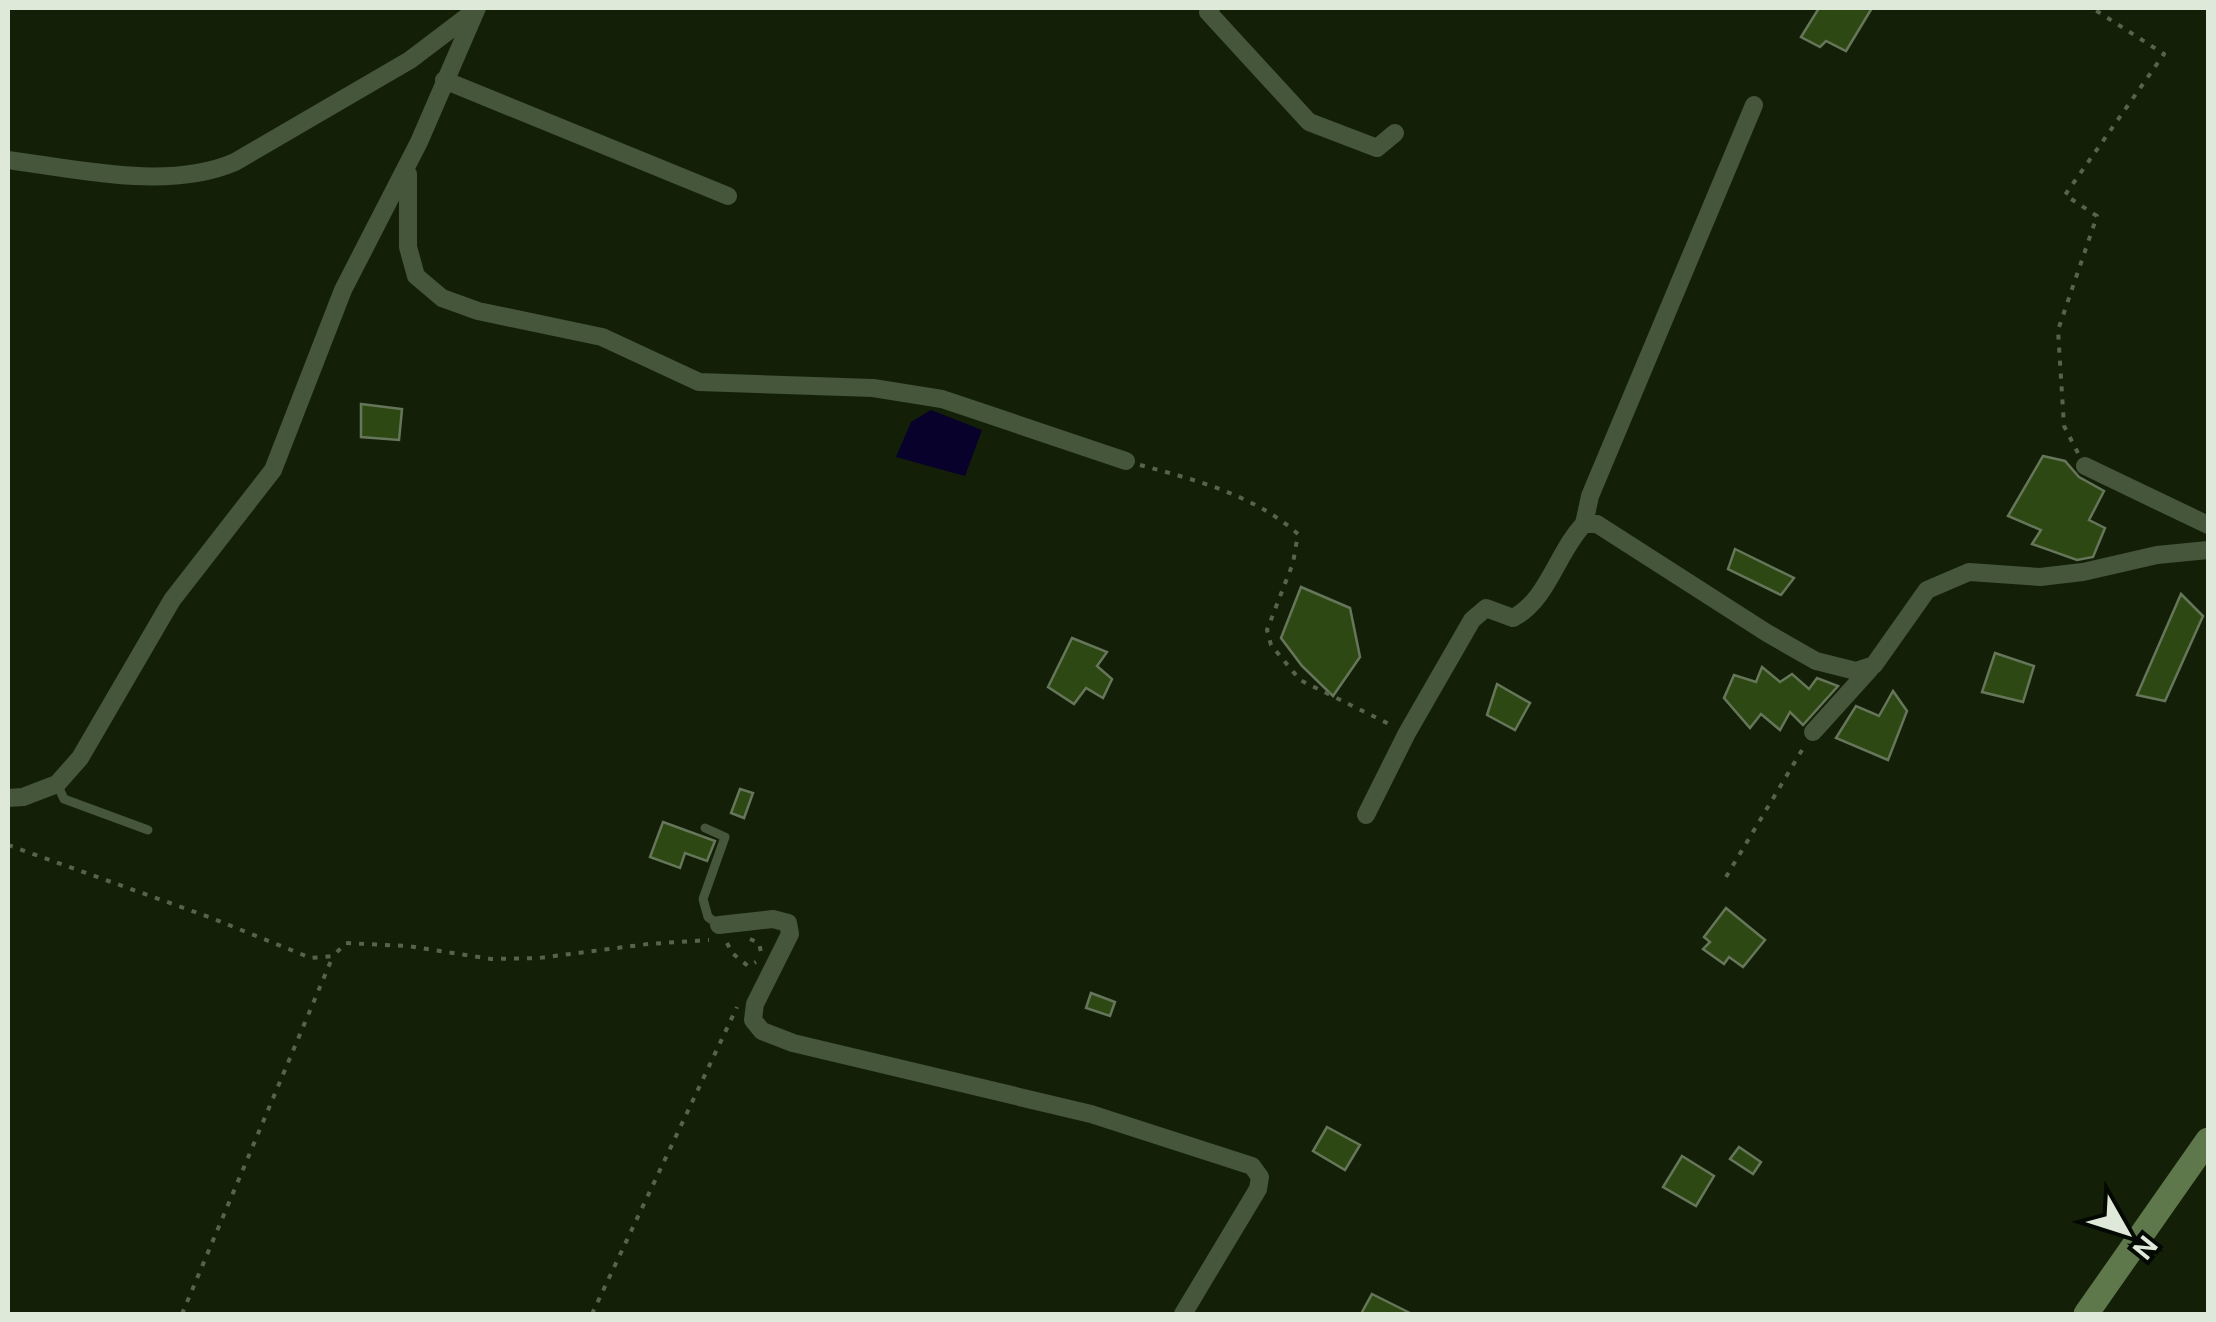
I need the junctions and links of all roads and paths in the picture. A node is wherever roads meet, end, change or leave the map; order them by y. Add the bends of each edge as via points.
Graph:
1 (1211, 8) edge
2 (2092, 8) edge
3 (474, 10) edge
4 (444, 80) junction
5 (1754, 104) dead end
6 (1395, 133) dead end
7 (8, 160) edge
8 (408, 164) junction
9 (728, 196) dead end
10 (1126, 461) joint
11 (2085, 466) joint
12 (1584, 524) junction
13 (2208, 525) edge
14 (2208, 550) edge
15 (1874, 665) junction
16 (1407, 732) junction
17 (1813, 732) joint
18 (57, 784) junction
19 (8, 798) edge
20 (1366, 815) dead end
21 (704, 828) dead end
22 (148, 830) dead end
23 (8, 845) edge
24 (1726, 877) dead end
25 (719, 925) joint
26 (751, 939) dead end
27 (333, 956) junction
28 (758, 961) junction
29 (750, 978) dead end
30 (742, 996) dead end
31 (2208, 1140) edge
32 (182, 1314) edge
33 (592, 1314) edge
34 (1183, 1314) edge
35 (2086, 1314) edge

1 - 6 street via 1309,122 1377,148
2 - 11 path via 2164,54 2065,195 2097,216 2058,330 2064,426
3 - 4 street
3 - 7 street via 410,60 210,173 166,177
4 - 8 street
4 - 9 street
5 - 12 street
8 - 10 street via 408,247 416,276 442,298 602,337 699,382 872,388 942,399
8 - 18 street via 343,290 273,470 190,573 80,758
10 - 16 path via 1235,495 1298,534 1267,630 1270,645 1300,680
11 - 13 street
12 - 15 street via 1597,524 1816,660 1856,671
12 - 16 street via 1530,609 1513,618 1486,608 1472,620
14 - 15 street via 2054,575 1968,572 1927,590
15 - 17 street
16 - 20 street
17 - 24 path
18 - 19 street
18 - 22 lane via 64,799
21 - 25 lane via 725,837 703,899 708,917
23 - 27 path via 311,958
25 - 34 street via 788,923 790,934 755,1004 753,1020 762,1031 1091,1114 1252,1166 1260,1177 1258,1190
26 - 28 path via 760,943
27 - 28 path via 346,943 491,959 724,939 748,966
27 - 32 path
28 - 29 path
30 - 33 path
31 - 35 street

